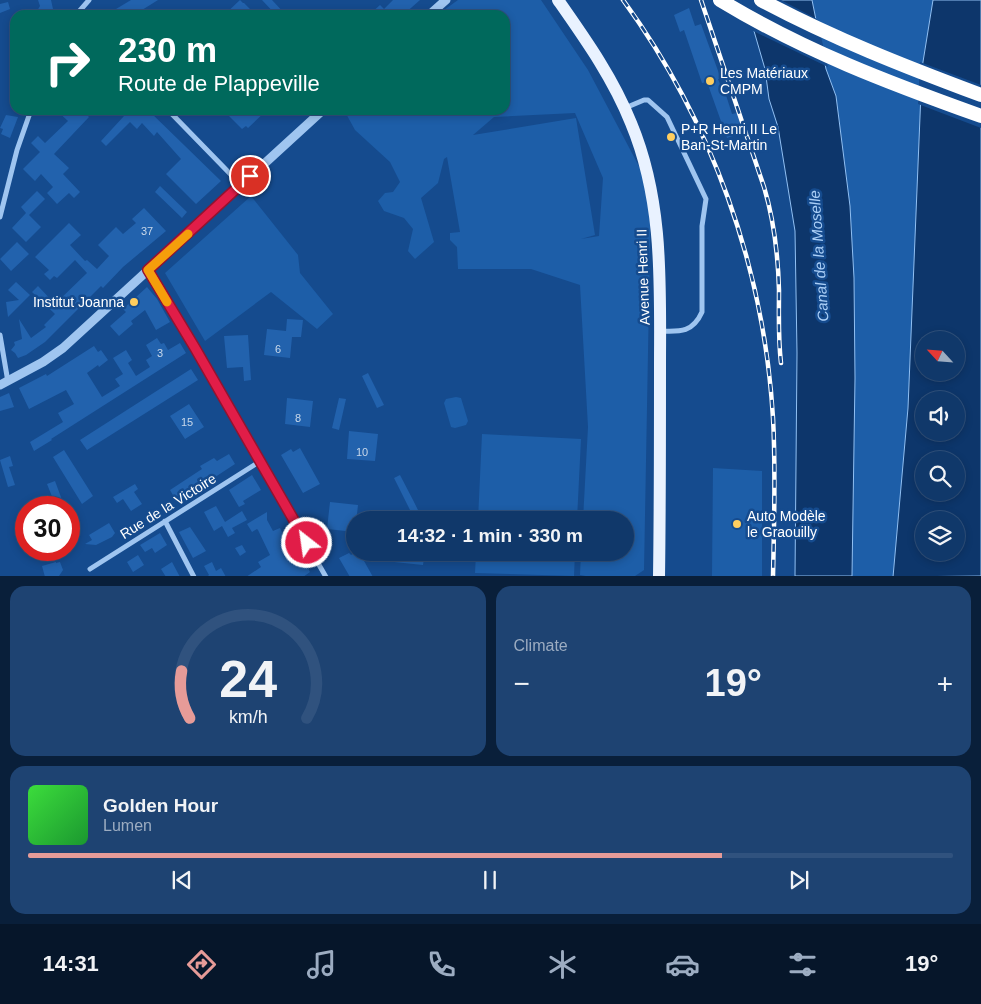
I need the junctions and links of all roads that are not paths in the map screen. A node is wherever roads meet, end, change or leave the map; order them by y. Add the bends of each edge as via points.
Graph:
1 (89, 0) edge
2 (446, 0) edge
3 (558, 0) edge
4 (720, 0) edge
5 (762, 0) edge
6 (80, 10) edge
7 (435, 10) edge
8 (981, 95) edge
9 (624, 108) junction
10 (29, 115) edge
11 (173, 115) edge
12 (318, 115) edge
13 (981, 116) edge
14 (240, 185) junction
15 (0, 217) edge
16 (148, 270) junction
17 (660, 331) junction
18 (0, 335) edge
19 (4, 384) edge
20 (260, 462) junction
21 (165, 521) junction
22 (90, 569) dead end
23 (194, 576) edge
24 (326, 576) edge
25 (659, 576) edge

1 - 6 street
2 - 7 street
3 - 9 main road, Avenue Henri II via 594,52
4 - 13 highway via 797,43 847,66
5 - 8 highway via 846,42
9 - 17 main road, Avenue Henri II via 651,188 660,254
9 - 17 street via 648,100 667,117 706,199 702,226 702,312 689,329
10 - 15 street
11 - 14 street
12 - 14 street
14 - 16 street
16 - 19 street via 63,348
16 - 20 street
17 - 25 main road, Avenue Henri II
18 - 19 street
20 - 21 street, Rue de la Victoire
20 - 24 street
21 - 22 street, Rue de la Victoire
21 - 23 street

